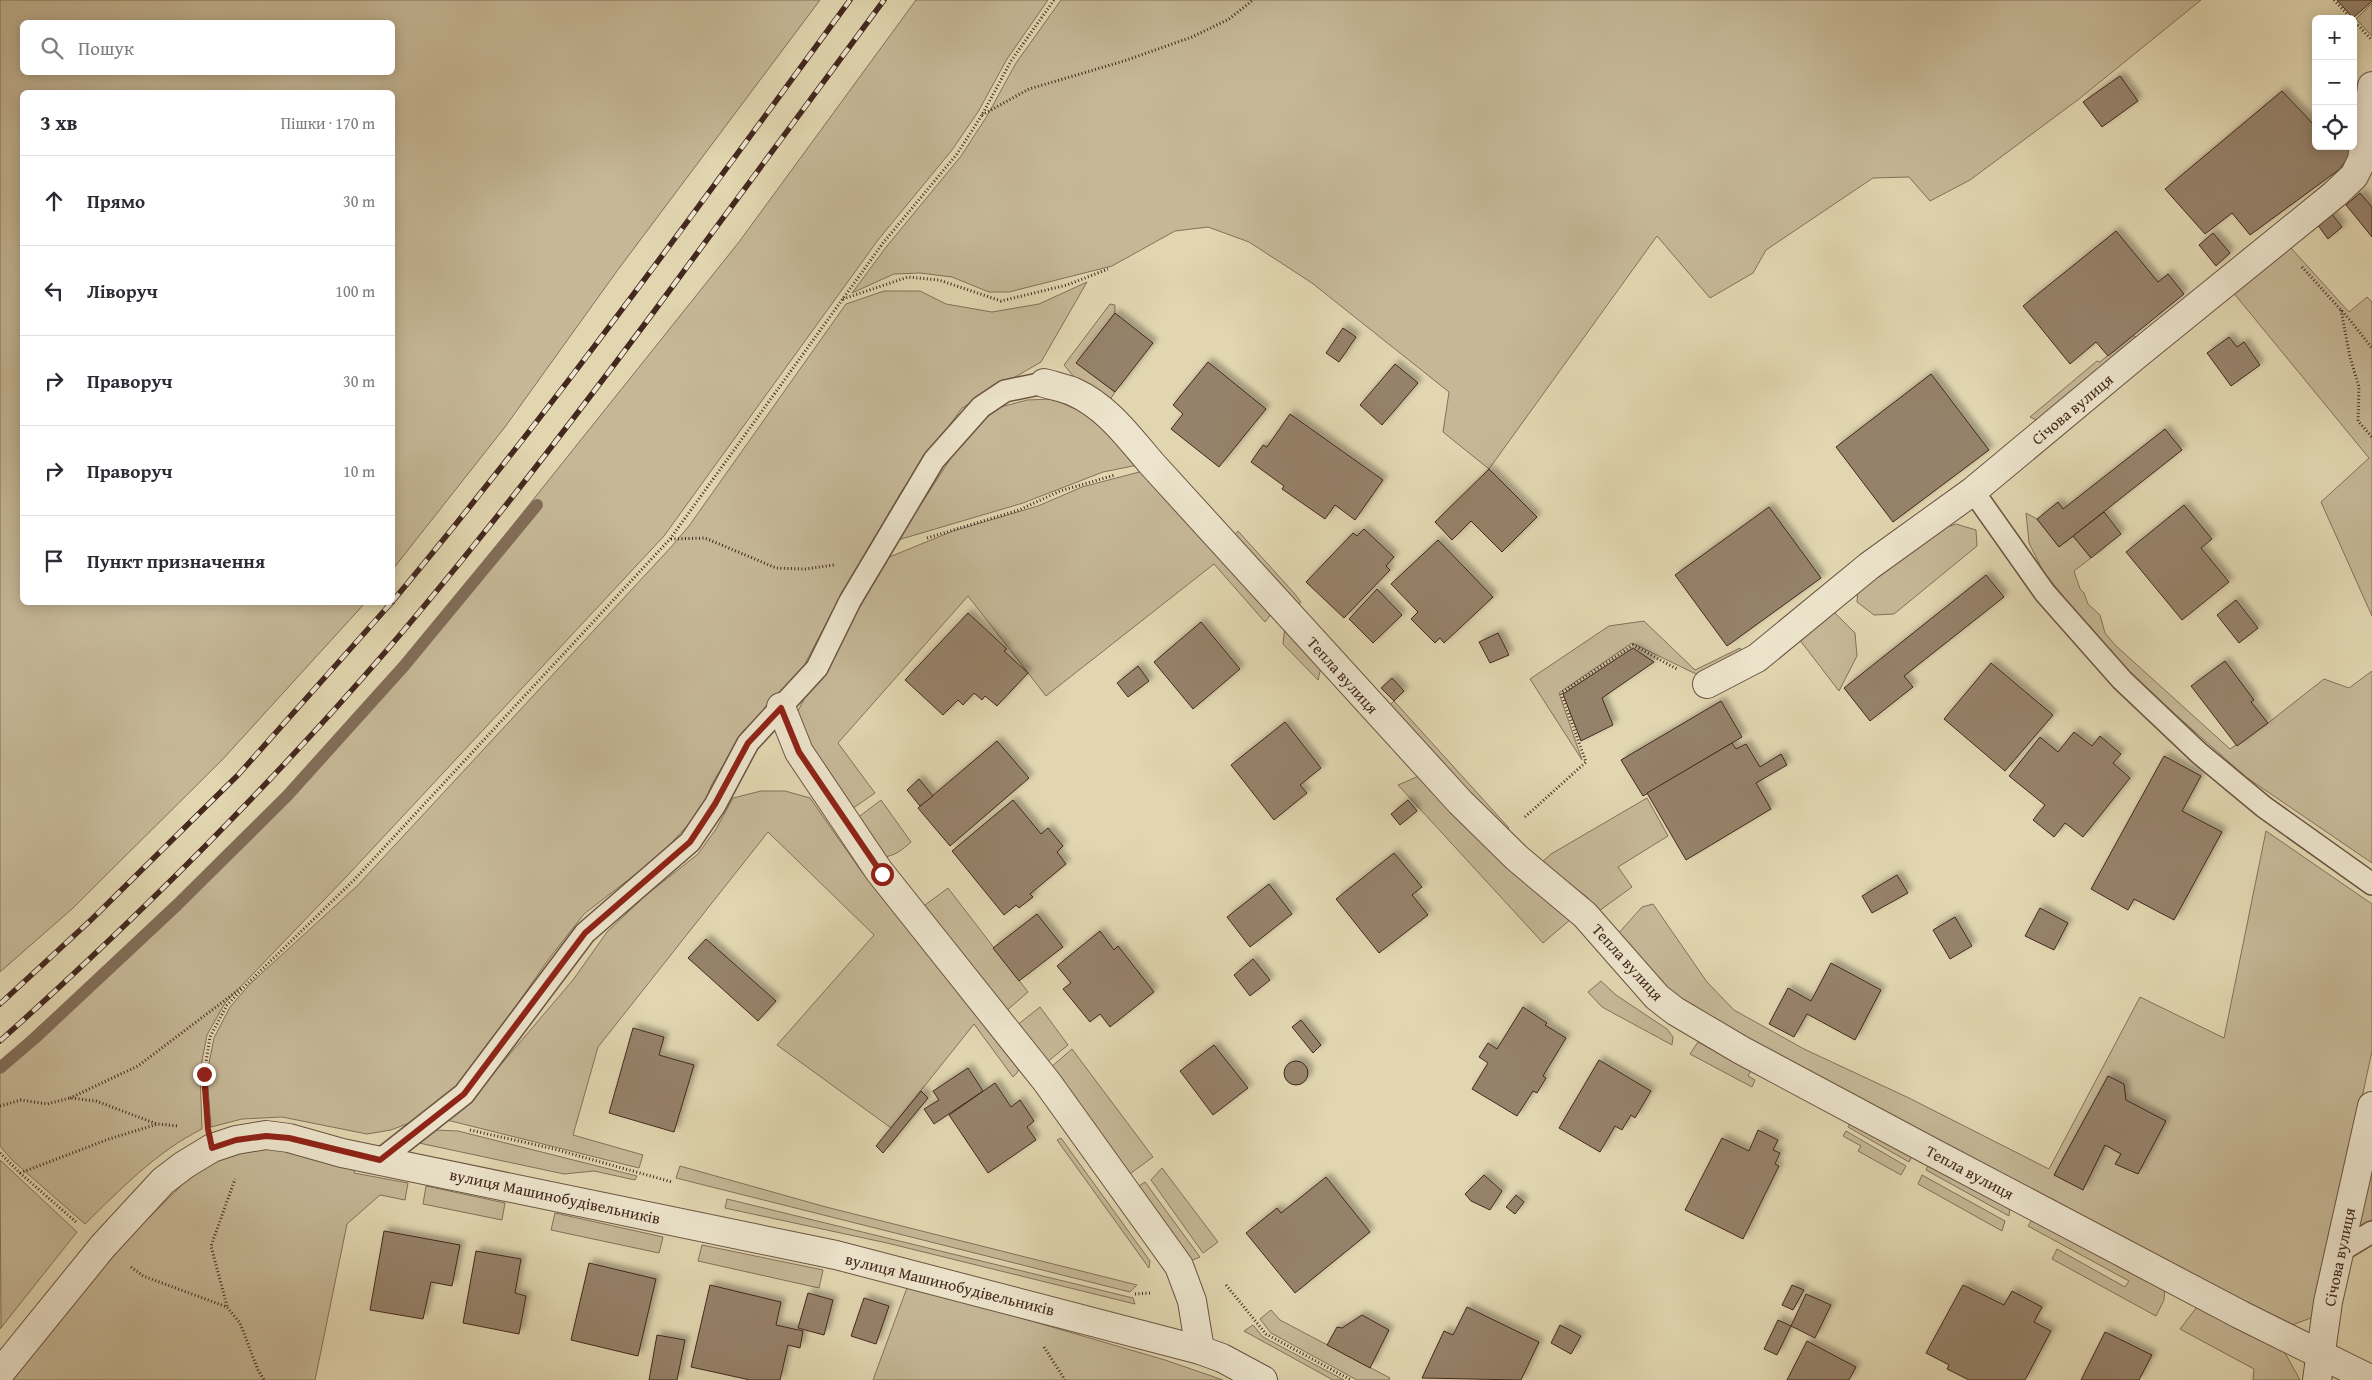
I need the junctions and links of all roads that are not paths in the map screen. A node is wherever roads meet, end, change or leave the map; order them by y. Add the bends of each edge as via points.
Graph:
1 (2372, 86) edge
2 (1044, 383) joint
3 (1973, 491) junction
4 (1707, 684) road end
5 (781, 708) junction
6 (2372, 884) edge
7 (2372, 1106) edge
8 (380, 1160) junction
9 (2372, 1232) edge
10 (2339, 1252) junction
11 (1200, 1350) junction
12 (2319, 1368) edge
13 (0, 1373) edge
14 (1263, 1380) edge
15 (2372, 1380) edge

1 - 3 street, Січова вулиця via 2364,155 2354,176
2 - 5 lane via 1005,391 981,407 934,460 850,601 817,668
2 - 12 street, Тепла вулиця via 1074,392 1098,406 1121,427 1393,730 1499,841 1585,915 1657,997 1674,1011
3 - 4 street, Січова вулиця via 1869,566 1758,658
3 - 6 lane via 2046,593 2122,680 2199,753 2264,807
5 - 8 lane via 748,743 690,842 585,933 464,1094
5 - 11 street via 799,752 879,870 1047,1082 1179,1266 1192,1301
7 - 10 street, Січова вулиця
8 - 11 street, вулиця Машинобудівельників via 836,1255
8 - 13 street, вулиця Машинобудівельників via 289,1138 219,1139 163,1181 103,1246
9 - 10 lane
10 - 12 street, Січова вулиця
11 - 14 street, вулиця Машинобудівельників
12 - 15 street, Тепла вулиця

